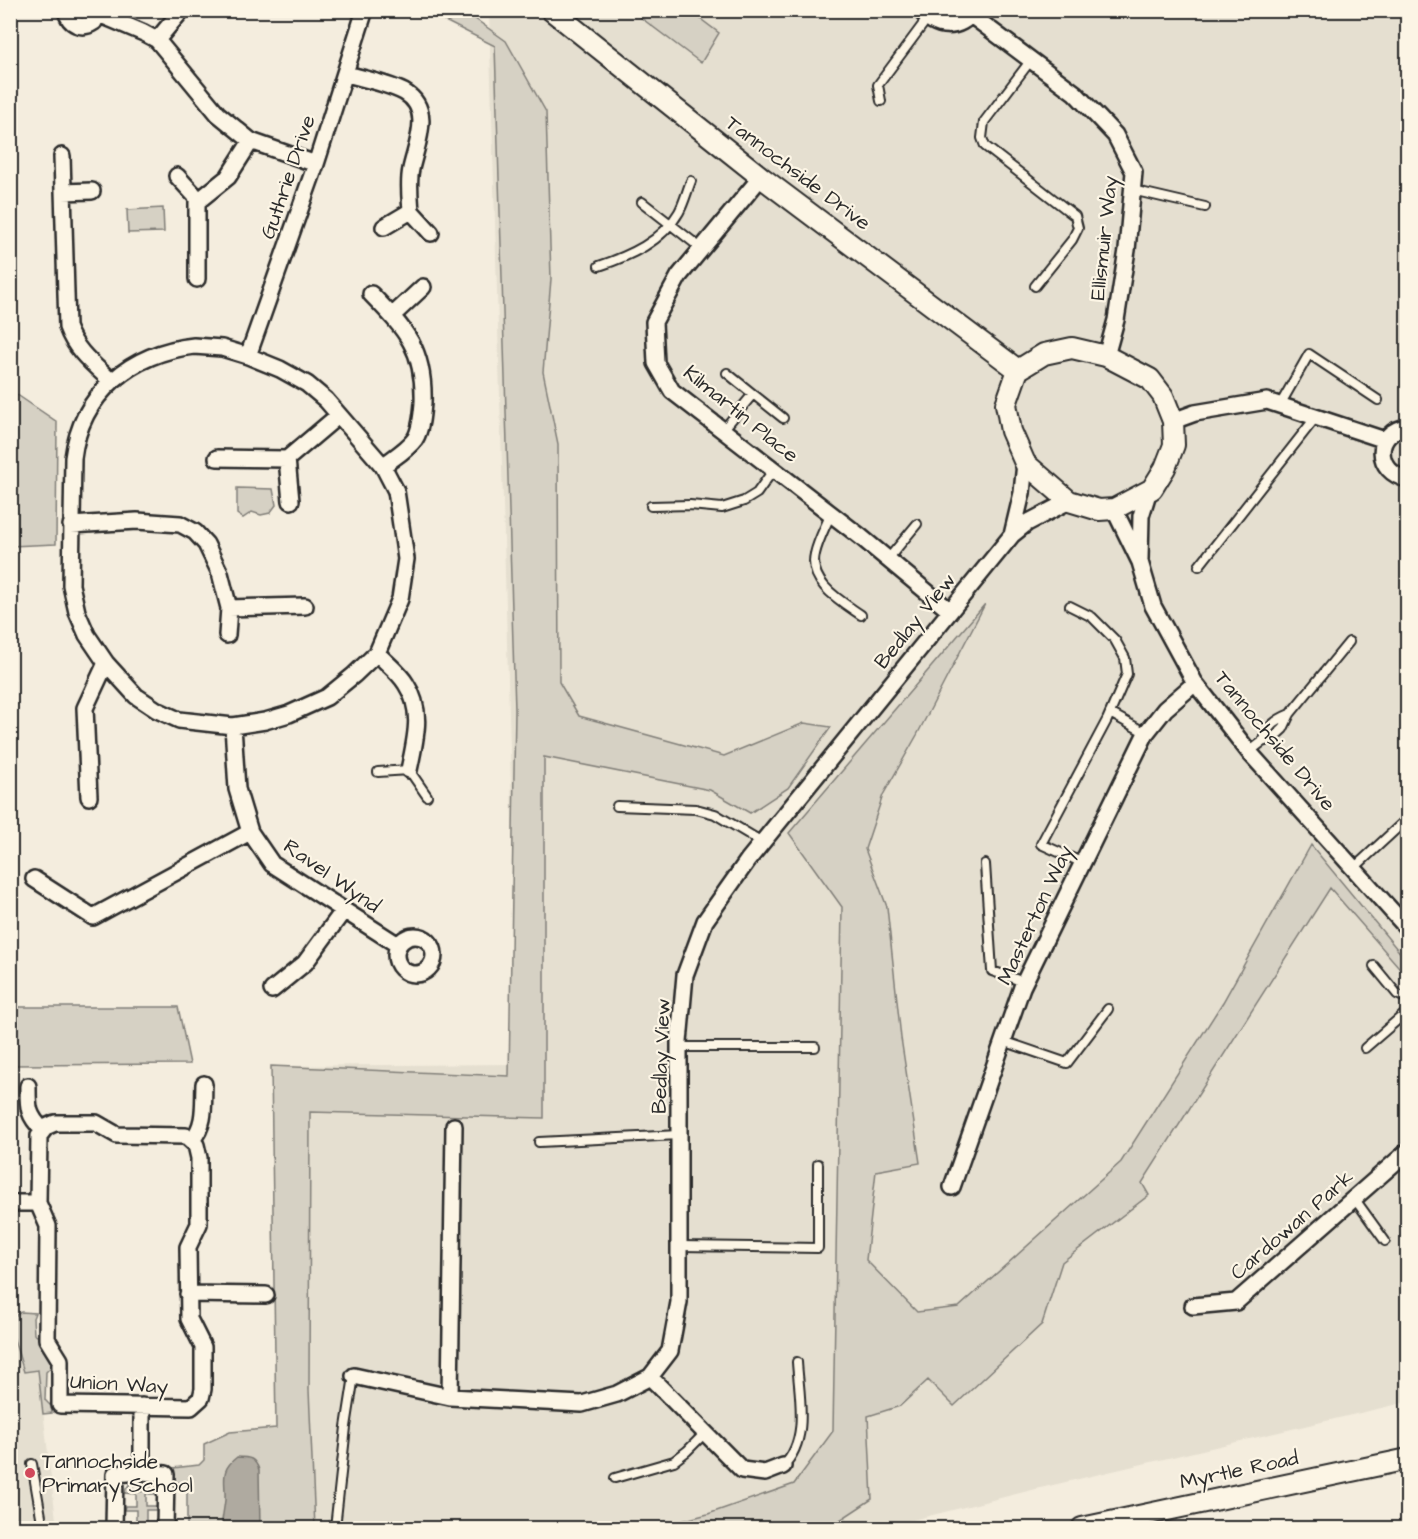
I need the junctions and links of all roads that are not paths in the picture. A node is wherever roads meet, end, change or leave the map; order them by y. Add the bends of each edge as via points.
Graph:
1 (66, 10) edge
2 (182, 10) edge
3 (365, 10) edge
4 (551, 10) edge
5 (99, 12) edge
6 (972, 13) edge
7 (924, 15) edge
8 (158, 40) junction
9 (1031, 60) junction
10 (346, 74) junction
11 (881, 101) dead end
12 (251, 141) junction
13 (62, 156) dead end
14 (316, 164) junction
15 (177, 176) dead end
16 (761, 177) junction
17 (691, 181) dead end
18 (1132, 190) junction
19 (92, 191) dead end
20 (63, 192) junction
21 (199, 200) junction
22 (642, 202) dead end
23 (1205, 207) dead end
24 (411, 211) junction
25 (671, 224) junction
26 (384, 227) dead end
27 (431, 233) dead end
28 (702, 249) junction
29 (599, 266) dead end
30 (197, 279) dead end
31 (1035, 286) dead end
32 (423, 287) dead end
33 (371, 294) dead end
34 (392, 316) junction
35 (248, 356) junction
36 (1106, 356) junction
37 (1018, 370) junction
38 (727, 372) dead end
39 (111, 381) junction
40 (753, 394) junction
41 (1378, 400) dead end
42 (1280, 405) junction
43 (339, 415) junction
44 (1316, 417) junction
45 (783, 418) dead end
46 (1173, 421) junction
47 (1407, 428) edge
48 (723, 430) junction
49 (1385, 440) junction
50 (217, 458) dead end
51 (288, 459) junction
52 (1025, 463) junction
53 (383, 466) junction
54 (774, 469) junction
55 (1407, 479) edge
56 (1149, 490) junction
57 (291, 501) dead end
58 (1069, 501) junction
59 (651, 506) dead end
60 (1114, 509) junction
61 (831, 513) junction
62 (917, 524) dead end
63 (71, 525) junction
64 (1012, 535) junction
65 (888, 559) junction
66 (1140, 562) junction
67 (1200, 566) dead end
68 (304, 606) dead end
69 (1070, 606) dead end
70 (229, 608) junction
71 (950, 610) junction
72 (861, 615) dead end
73 (227, 635) dead end
74 (1349, 642) dead end
75 (377, 653) junction
76 (106, 663) junction
77 (1195, 683) junction
78 (1110, 713) junction
79 (233, 726) junction
80 (1146, 733) junction
81 (1256, 747) junction
82 (409, 770) junction
83 (378, 772) dead end
84 (427, 796) dead end
85 (89, 797) dead end
86 (617, 806) dead end
87 (1407, 818) edge
88 (250, 832) junction
89 (762, 842) junction
90 (1083, 862) junction
91 (985, 864) dead end
92 (1354, 868) junction
93 (34, 879) dead end
94 (344, 910) junction
95 (1407, 930) edge
96 (398, 945) dead end
97 (1374, 966) dead end
98 (1024, 982) junction
99 (272, 990) dead end
100 (1407, 999) edge
101 (1108, 1009) dead end
102 (1407, 1011) edge
103 (1003, 1041) junction
104 (679, 1047) junction
105 (815, 1047) dead end
106 (1365, 1048) dead end
107 (204, 1084) dead end
108 (28, 1086) dead end
109 (454, 1126) dead end
110 (43, 1130) junction
111 (679, 1135) junction
112 (192, 1140) junction
113 (539, 1142) dead end
114 (1407, 1151) edge
115 (818, 1164) dead end
116 (952, 1187) dead end
117 (1354, 1198) junction
118 (10, 1203) edge
119 (38, 1203) junction
120 (1385, 1240) dead end
121 (680, 1246) junction
122 (188, 1294) junction
123 (266, 1295) dead end
124 (1193, 1306) dead end
125 (797, 1362) dead end
126 (354, 1376) joint
127 (650, 1377) junction
128 (450, 1396) junction
129 (142, 1406) junction
130 (705, 1432) junction
131 (1407, 1459) edge
132 (32, 1464) dead end
133 (783, 1466) joint
134 (142, 1472) junction
135 (615, 1478) dead end
136 (43, 1528) edge
137 (114, 1528) edge
138 (165, 1528) edge
139 (335, 1528) edge
140 (1082, 1528) edge

1 - 5 street via 69,20 84,27 94,22
2 - 8 street
3 - 10 street, Guthrie Drive
4 - 16 street, Tannochside Drive
5 - 8 street
6 - 7 street via 963,22 947,26
6 - 9 street, Ellismuir Way
7 - 11 lane via 878,85
8 - 12 street via 218,114
9 - 18 street, Ellismuir Way via 1075,93 1115,135 1134,172
9 - 31 lane via 984,122 982,138 985,146 1075,216 1078,228 1072,240
10 - 14 street, Guthrie Drive
10 - 24 street via 405,93 416,106 422,132 411,170
12 - 14 street
12 - 21 street via 222,184
13 - 20 street
14 - 35 street, Guthrie Drive
15 - 21 street
16 - 28 street, Kilmartin Place
16 - 37 street, Tannochside Drive
17 - 25 lane
18 - 23 lane
18 - 36 street, Ellismuir Way via 1127,250
19 - 20 street
20 - 39 street via 67,327 72,341
21 - 30 street
22 - 25 lane
24 - 26 street
24 - 27 street
25 - 28 lane
25 - 29 lane via 643,248
28 - 48 street, Kilmartin Place via 679,276 654,322 656,363 672,391
32 - 34 street
33 - 34 street
34 - 53 street via 417,352 422,379 422,421 415,439
35 - 39 street via 222,348 174,348 153,355
35 - 43 street via 307,384
36 - 37 street, Tannochside Drive via 1072,348 1044,354
36 - 46 street, Tannochside Drive via 1150,379 1163,396
37 - 52 street via 1006,404 1011,431
38 - 40 lane
39 - 63 street via 87,413 75,440
40 - 45 lane
40 - 48 lane
41 - 42 lane via 1309,354
42 - 44 street
42 - 46 street via 1267,401 1195,412
43 - 51 street
43 - 53 street
44 - 49 street
44 - 67 lane
46 - 56 street, Tannochside Drive via 1174,445 1165,468
47 - 49 street via 1399,428
48 - 54 street, Kilmartin Place
49 - 55 street via 1382,451 1387,468
50 - 51 street
51 - 57 street
52 - 58 street
52 - 64 street, Bedlay View
53 - 75 street via 396,491 406,559 400,599
54 - 59 lane via 757,493 722,508
54 - 61 street, Kilmartin Place
56 - 60 street, Tannochside Drive
56 - 66 street, Tannochside Drive via 1142,516
58 - 60 street via 1099,510
58 - 64 street, Bedlay View
60 - 66 street, Tannochside Drive
61 - 65 street, Kilmartin Place
61 - 72 lane via 814,554 815,570 827,591
62 - 65 lane
63 - 70 street via 137,521 180,524 206,544 220,573
63 - 76 street via 71,585 77,612
64 - 71 street, Bedlay View
65 - 71 street, Kilmartin Place
66 - 77 street, Tannochside Drive via 1153,606
68 - 70 street
69 - 78 lane via 1092,618 1115,640 1125,658 1127,674
70 - 73 street
71 - 89 street, Bedlay View
74 - 81 lane via 1290,714 1283,729
75 - 79 street via 327,697 289,714
75 - 82 street via 406,682 416,703 418,729
76 - 79 street via 136,696 157,710 179,720
76 - 85 street via 85,708
77 - 80 street, Masterton Way via 1165,709
77 - 81 street, Tannochside Drive
78 - 80 lane
78 - 90 lane via 1041,844
79 - 88 street, Ravel Wynd via 237,789
80 - 90 street, Masterton Way
81 - 92 street, Tannochside Drive
82 - 83 lane
82 - 84 lane
86 - 89 lane via 706,811
87 - 92 lane
88 - 93 street via 93,917
88 - 94 street, Ravel Wynd via 272,864
89 - 104 street, Bedlay View via 705,921 685,975
90 - 98 street, Masterton Way
91 - 98 lane via 992,971
92 - 95 street, Tannochside Drive
94 - 96 street, Ravel Wynd
94 - 99 street via 305,963
97 - 100 lane via 1397,994
98 - 103 street, Masterton Way
101 - 103 lane via 1067,1063
102 - 106 lane
103 - 116 street, Masterton Way
104 - 105 lane
104 - 111 street, Bedlay View
107 - 112 street via 203,1123
108 - 110 street via 29,1113
109 - 128 street
110 - 112 street via 55,1123 96,1123 117,1135 178,1135
110 - 119 street, Union Way via 38,1144
111 - 113 lane
111 - 121 street, Bedlay View
112 - 122 street, Union Way via 199,1158 199,1224 188,1247
114 - 117 street, Cardowan Park
115 - 121 lane via 818,1248
117 - 120 lane
117 - 124 street, Cardowan Park via 1236,1302
118 - 119 street
119 - 129 street, Union Way via 48,1226 47,1340 60,1360 60,1405
121 - 127 street, Bedlay View via 679,1302 670,1351
122 - 123 street
122 - 129 street, Union Way via 189,1319 203,1347 201,1398 187,1408
125 - 133 lane via 801,1431 792,1456
126 - 128 street, Bedlay View
126 - 139 lane
127 - 128 street, Bedlay View via 617,1394 582,1404
127 - 130 street
129 - 134 street
130 - 133 street via 741,1470 765,1473
130 - 135 lane via 674,1461
131 - 140 street, Myrtle Road
132 - 136 lane
134 - 137 street via 115,1474
134 - 138 street via 166,1474

